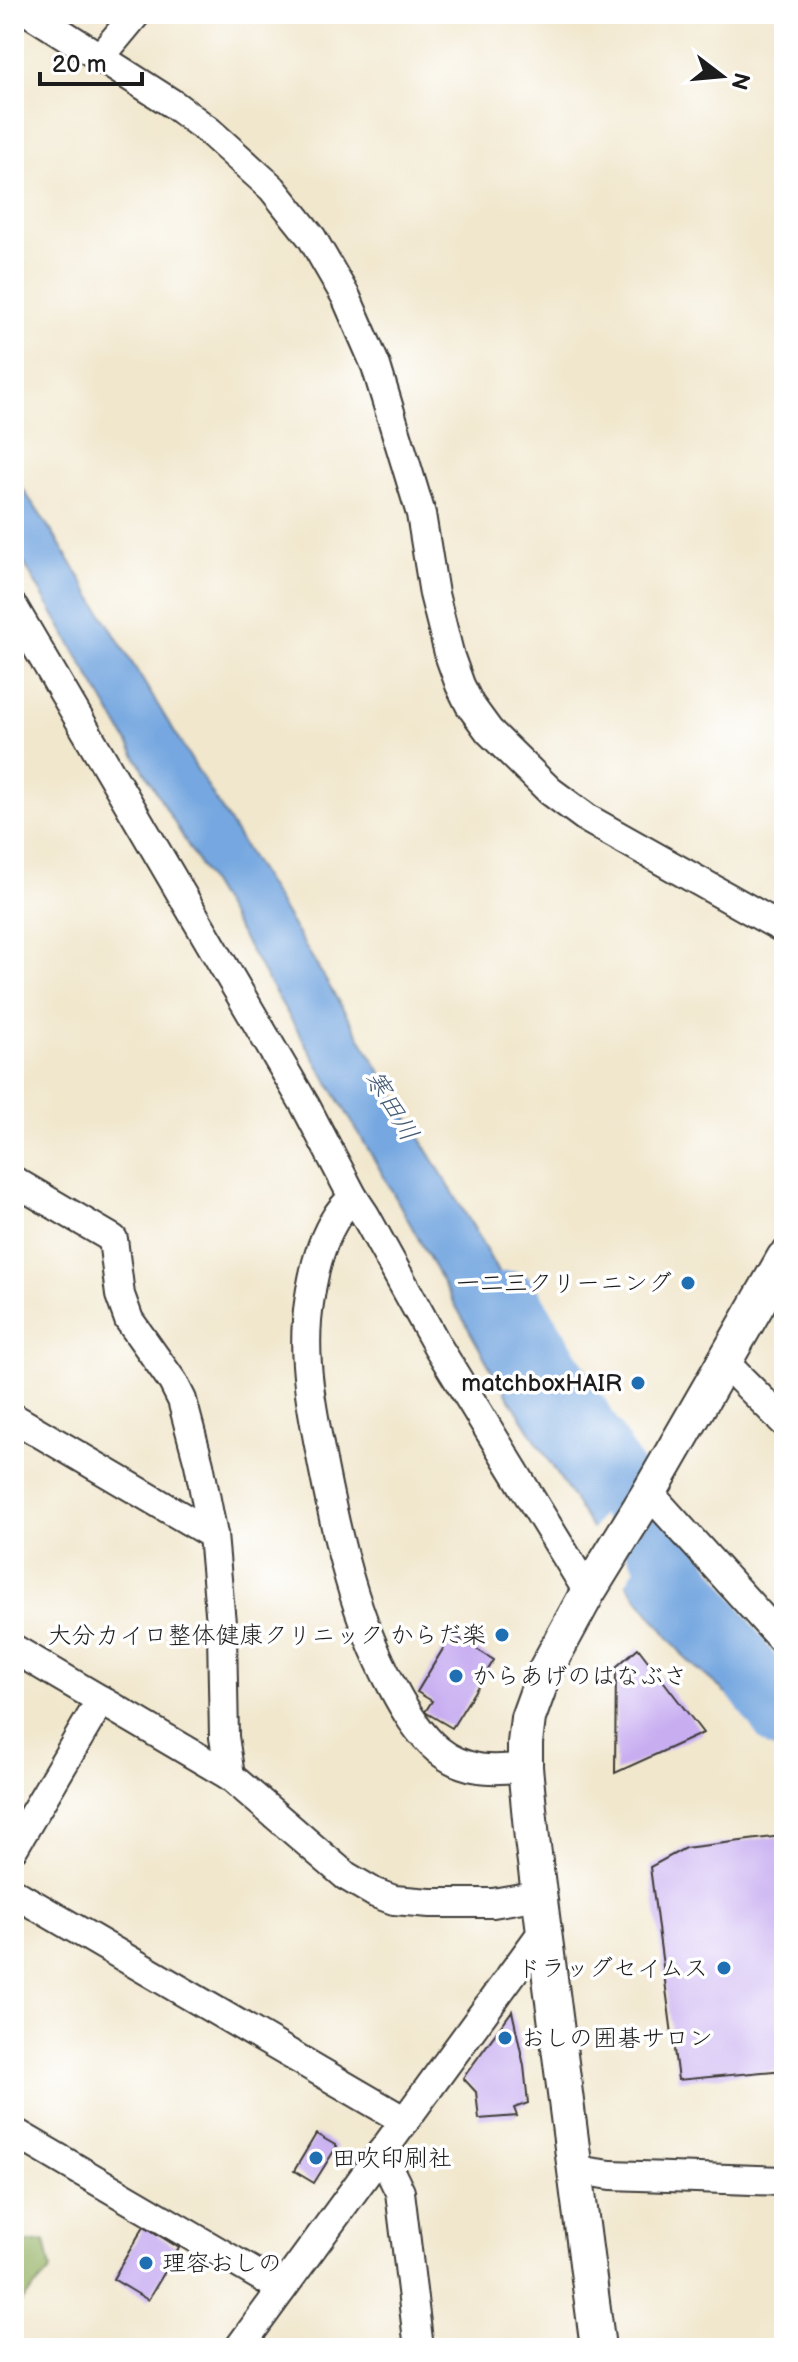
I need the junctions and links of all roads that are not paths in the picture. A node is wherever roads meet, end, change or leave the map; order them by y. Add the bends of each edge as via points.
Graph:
1 (32, 14) edge
2 (136, 14) edge
3 (101, 56) junction
4 (14, 608) edge
5 (784, 929) edge
6 (14, 1181) edge
7 (353, 1197) junction
8 (784, 1258) edge
9 (724, 1362) junction
10 (14, 1418) edge
11 (784, 1422) edge
12 (649, 1493) junction
13 (213, 1535) junction
14 (593, 1584) junction
15 (784, 1642) edge
16 (14, 1649) edge
17 (101, 1700) junction
18 (525, 1767) junction
19 (230, 1776) junction
20 (14, 1847) edge
21 (14, 1893) edge
22 (539, 1895) junction
23 (544, 1930) junction
24 (405, 2121) junction
25 (14, 2132) edge
26 (381, 2153) junction
27 (575, 2170) junction
28 (784, 2181) edge
29 (282, 2289) junction
30 (239, 2348) edge
31 (419, 2348) edge
32 (598, 2348) edge

1 - 3 street
2 - 3 street
3 - 5 street via 173,104 248,165 293,212 346,297 376,366 421,514 450,657 470,705 489,731 569,807
4 - 7 street via 305,1105
6 - 13 street via 113,1239 129,1320 182,1400
7 - 14 street via 438,1347
7 - 18 street via 337,1215 323,1246 309,1300 307,1346 312,1406 351,1588 383,1670 424,1736 452,1759 480,1770
8 - 9 street
9 - 11 street
9 - 12 street
10 - 13 street
12 - 14 street
12 - 15 street
13 - 19 street
14 - 18 street via 536,1691 528,1718
16 - 17 street
17 - 19 street
17 - 20 street
18 - 22 street
19 - 22 street via 346,1876 375,1893 394,1900 493,1903
21 - 24 street
22 - 23 street
23 - 24 street
23 - 27 street
24 - 26 street
25 - 29 street
26 - 29 street
26 - 31 street via 400,2192
27 - 28 street
27 - 32 street
29 - 30 street

